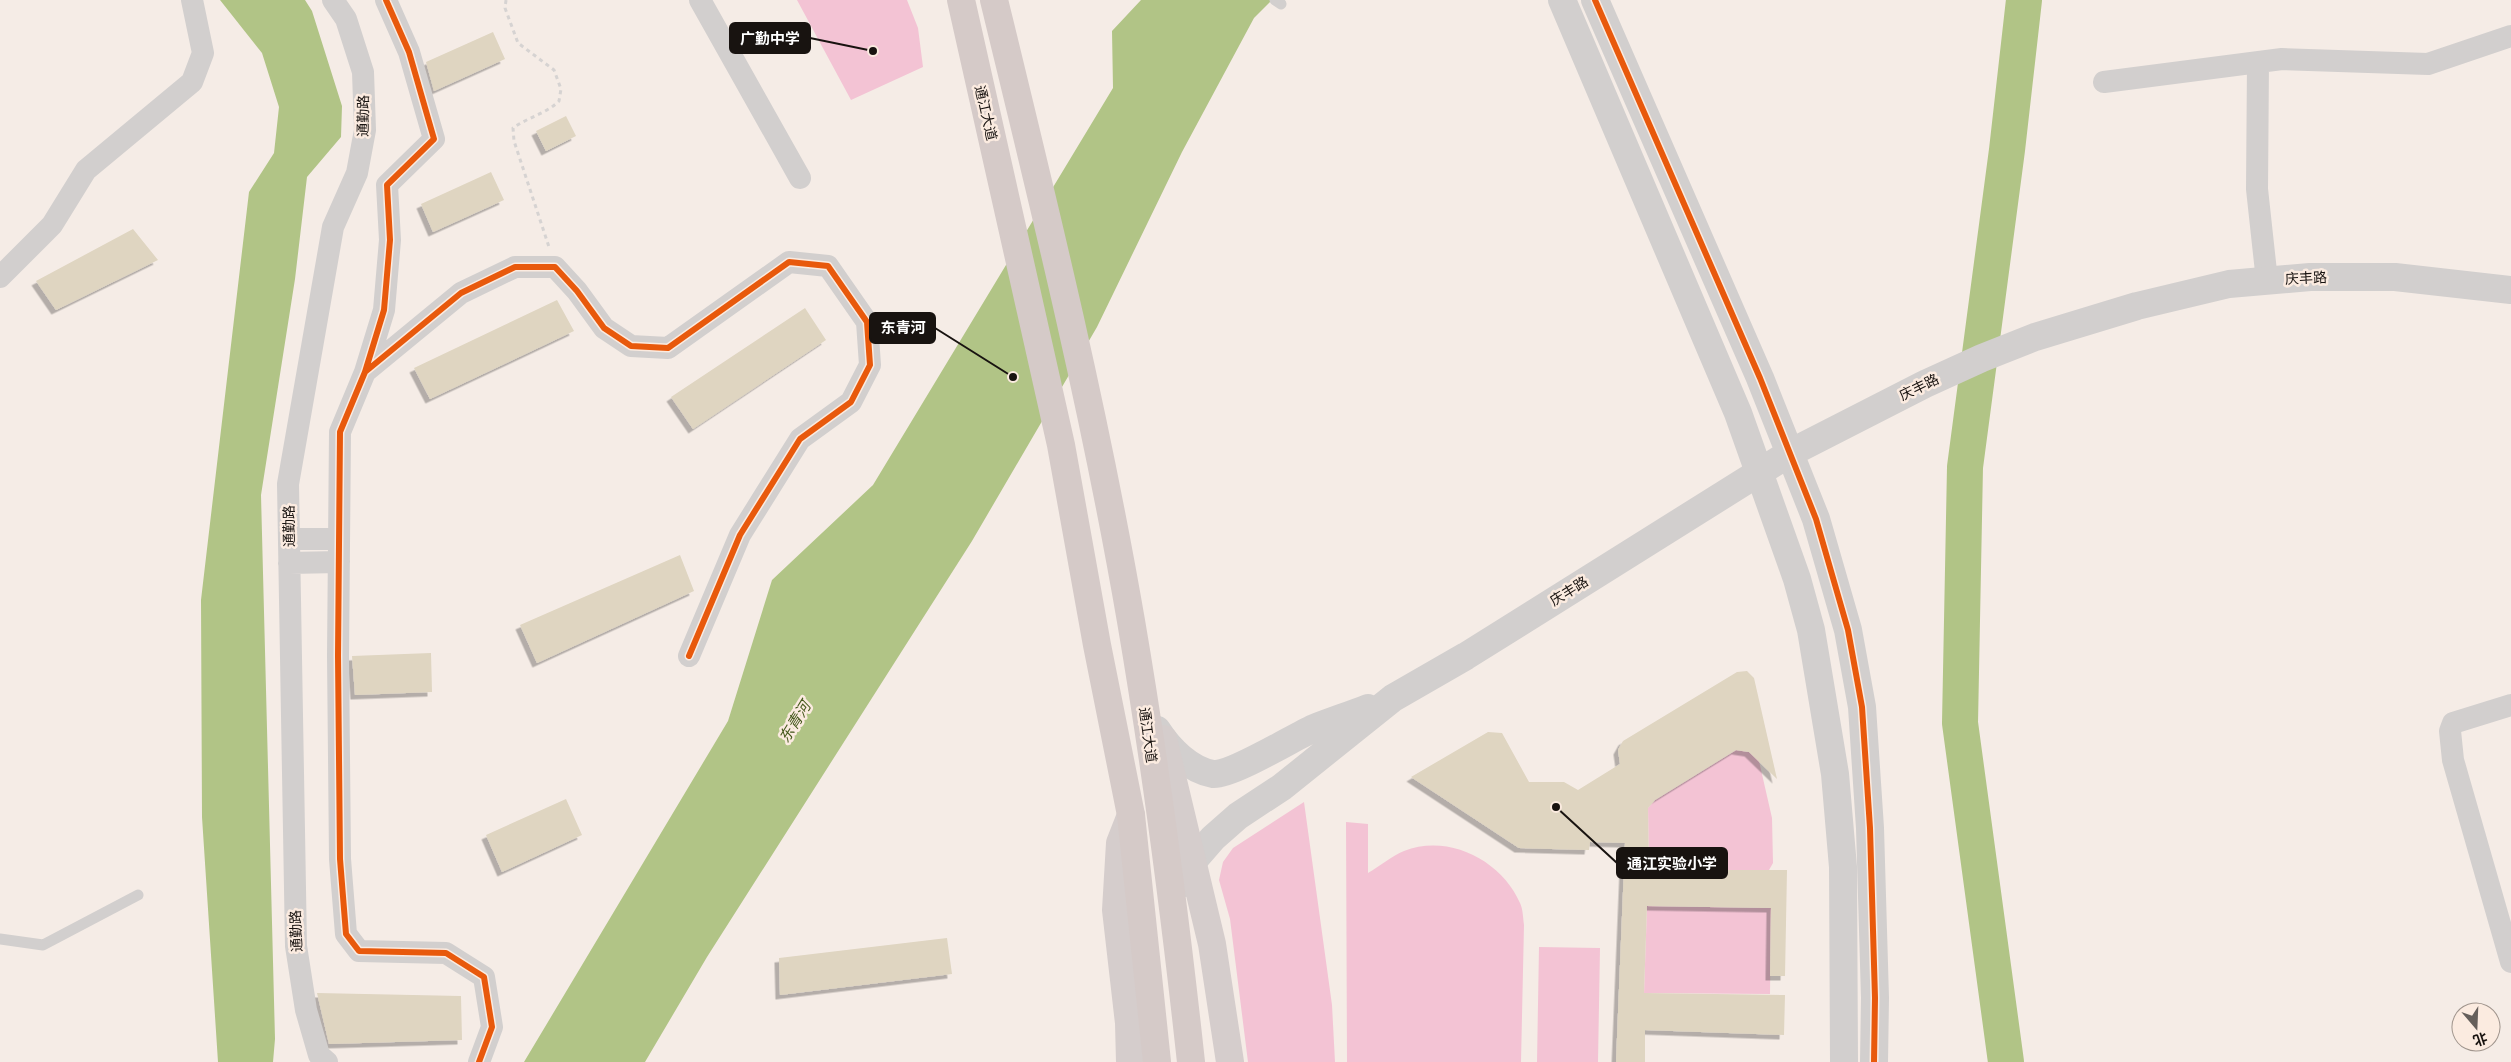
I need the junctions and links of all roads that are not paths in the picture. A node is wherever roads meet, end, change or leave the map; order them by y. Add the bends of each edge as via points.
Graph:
1 (192, 0) edge
2 (333, 0) edge
3 (386, 0) edge
4 (700, 0) edge
5 (994, 0) edge
6 (1562, 0) edge
7 (1595, 0) edge
8 (960, 4) edge
9 (2511, 36) edge
10 (2258, 62) junction
11 (2104, 82) dead end
12 (800, 178) dead end
13 (0, 277) edge
14 (2267, 281) junction
15 (2511, 290) edge
16 (364, 372) junction
17 (1790, 453) junction
18 (1760, 472) junction
19 (289, 538) junction
20 (339, 539) junction
21 (289, 562) junction
22 (339, 562) junction
23 (689, 656) dead end
24 (1393, 698) junction
25 (2511, 705) edge
26 (1144, 711) junction
27 (1163, 740) junction
28 (1131, 814) junction
29 (1193, 861) junction
30 (138, 895) dead end
31 (1176, 926) junction
32 (0, 939) edge
33 (2511, 962) edge
34 (328, 1062) edge
35 (479, 1062) edge
36 (1130, 1062) edge
37 (1157, 1062) edge
38 (1191, 1062) edge
39 (1230, 1062) edge
40 (1844, 1062) edge
41 (1874, 1062) edge

1 - 13 street via 203,53 192,82 86,170 52,225
2 - 19 street, 通勤路 via 346,19 363,72 365,130 356,173 333,227 288,484
3 - 16 street via 409,52 434,139 387,185 390,240 384,310
4 - 12 street
5 - 26 highway, 通江大道 via 1089,411 1131,620
6 - 18 street via 1738,412
7 - 17 street
8 - 28 highway, 通江大道 via 1061,445
9 - 10 street via 2428,64 2282,59
10 - 11 street
10 - 14 street via 2257,189
14 - 15 street, 庆丰路 via 2310,277 2395,277
14 - 17 street, 庆丰路 via 2229,284 2146,304 2035,337 1926,384
16 - 20 street via 340,432
16 - 23 street via 460,293 515,267 555,268 604,328 631,346 668,348 789,262 828,266 868,322 870,365 851,402 800,439 740,535
17 - 18 street, 庆丰路
17 - 41 street via 1816,519 1848,630 1862,707 1870,828
18 - 24 street, 庆丰路 via 1466,656
18 - 40 street via 1797,578 1811,630 1835,774 1843,867
19 - 20 street
19 - 21 street, 通勤路
20 - 22 street
21 - 22 street
21 - 34 street, 通勤路 via 296,946 306,1010 319,1055
22 - 35 street via 340,859 346,934 359,951 446,953 484,977 492,1027
24 - 27 street via 1313,729 1236,768 1215,774 1194,767
24 - 29 street via 1282,788 1238,816
25 - 33 street via 2453,723 2450,730 2453,760
26 - 27 street
26 - 31 highway, 通江大道
27 - 29 main road
28 - 36 main road via 1120,843 1116,910 1129,1023
28 - 37 highway
29 - 31 street via 1182,890
29 - 39 main road via 1212,944
30 - 32 lane via 43,945
31 - 38 highway, 通江大道

